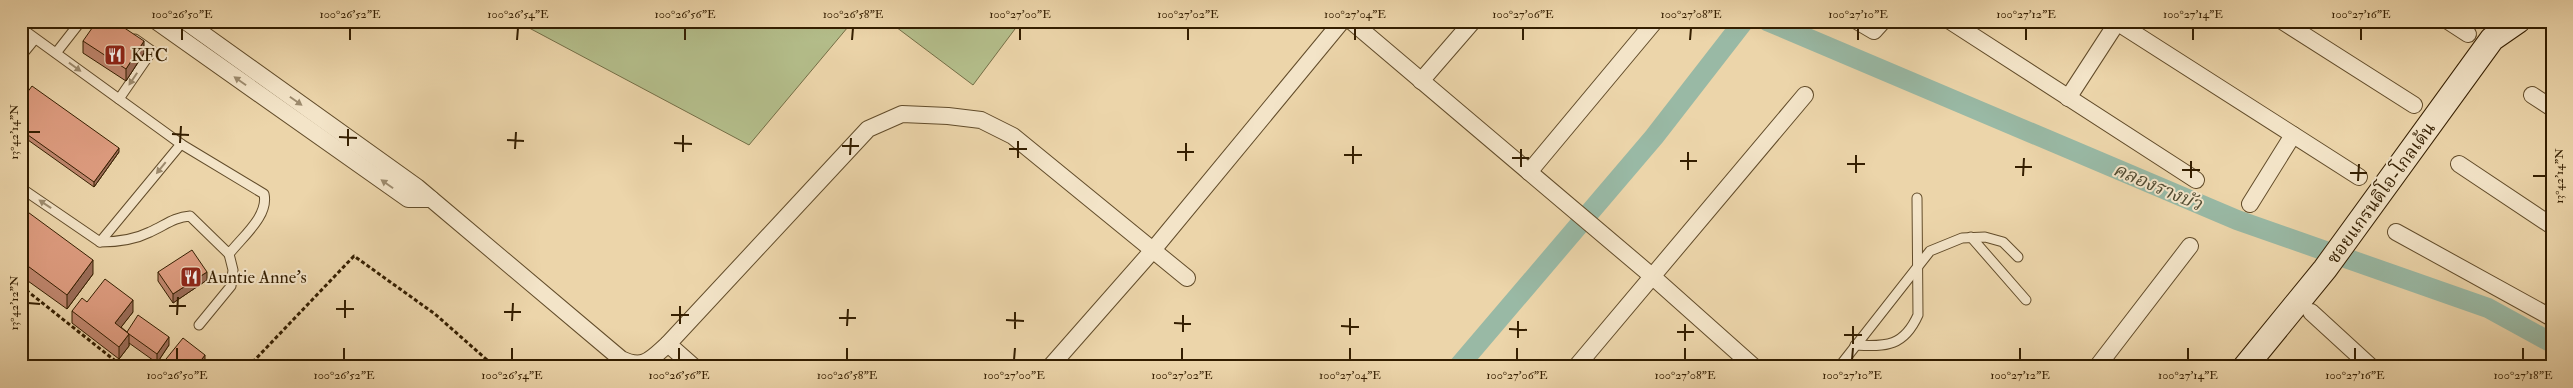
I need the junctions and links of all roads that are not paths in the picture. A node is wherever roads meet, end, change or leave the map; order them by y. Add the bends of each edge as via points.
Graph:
1 (81, 21) edge
2 (156, 21) edge
3 (185, 21) edge
4 (1342, 21) edge
5 (1351, 21) edge
6 (1473, 21) edge
7 (1655, 21) edge
8 (1858, 21) edge
9 (1883, 21) edge
10 (1950, 21) edge
11 (2282, 21) edge
12 (2448, 21) edge
13 (2518, 21) edge
14 (2117, 22) edge
15 (21, 28) edge
16 (125, 31) edge
17 (174, 34) junction
18 (2468, 34) dead end
19 (36, 39) junction
20 (56, 53) junction
21 (21, 56) edge
22 (1421, 81) junction
23 (265, 89) junction
24 (1805, 95) dead end
25 (2532, 96) dead end
26 (2068, 98) junction
27 (120, 99) junction
28 (2414, 105) dead end
29 (2552, 108) edge
30 (2293, 135) junction
31 (181, 144) junction
32 (2459, 164) dead end
33 (1529, 172) junction
34 (2359, 177) dead end
35 (2196, 180) dead end
36 (21, 188) edge
37 (1917, 198) dead end
38 (2250, 204) dead end
39 (2552, 226) edge
40 (2396, 232) dead end
41 (1971, 237) junction
42 (100, 242) junction
43 (2190, 246) dead end
44 (1153, 250) junction
45 (229, 254) junction
46 (2018, 257) dead end
47 (1918, 266) junction
48 (1653, 277) junction
49 (1187, 278) dead end
50 (2026, 300) dead end
51 (2311, 312) dead end
52 (2552, 318) edge
53 (199, 325) dead end
54 (668, 344) junction
55 (1856, 345) junction
56 (639, 366) edge
57 (694, 367) edge
58 (1050, 367) edge
59 (1576, 367) edge
60 (1754, 367) edge
61 (1839, 367) edge
62 (2097, 367) edge
63 (2245, 367) edge
64 (2371, 367) edge

1 - 20 lane
2 - 17 street
3 - 17 street
3 - 23 street
4 - 44 street
5 - 22 street
6 - 22 street
7 - 33 street
8 - 9 street via 1874,31
10 - 26 street
11 - 28 street
12 - 18 street
13 - 63 street, ซอยแกรนดิโอ-โกลเด้น via 2492,39 2325,269
14 - 26 street
14 - 30 street
15 - 19 lane
16 -> 27 lane via 152,51
23 -> 17 street
19 - 20 lane
19 - 21 lane
20 -> 27 lane
22 - 33 street
23 - 56 street via 341,142 408,199 431,199 620,360
24 - 48 street
25 - 29 street
26 - 35 street
27 - 31 lane
30 - 34 street
30 - 38 street
31 -> 42 lane
31 - 45 lane via 264,194 263,212
32 - 39 street
33 - 48 street
42 -> 36 lane
37 - 47 lane
40 - 52 street
41 - 46 lane via 2003,242
41 - 47 lane via 1930,251
41 - 50 lane
42 - 45 lane via 121,242 178,217 190,216
43 - 62 street
44 - 49 street
44 - 54 street via 1013,136 981,120 902,114 868,129
44 - 58 street
45 - 53 lane via 232,286
47 - 55 lane
47 - 55 lane via 1918,316 1910,332 1897,341 1879,346
48 - 59 street
48 - 60 street
51 - 64 street
54 - 56 street
54 - 57 street
55 - 61 lane

